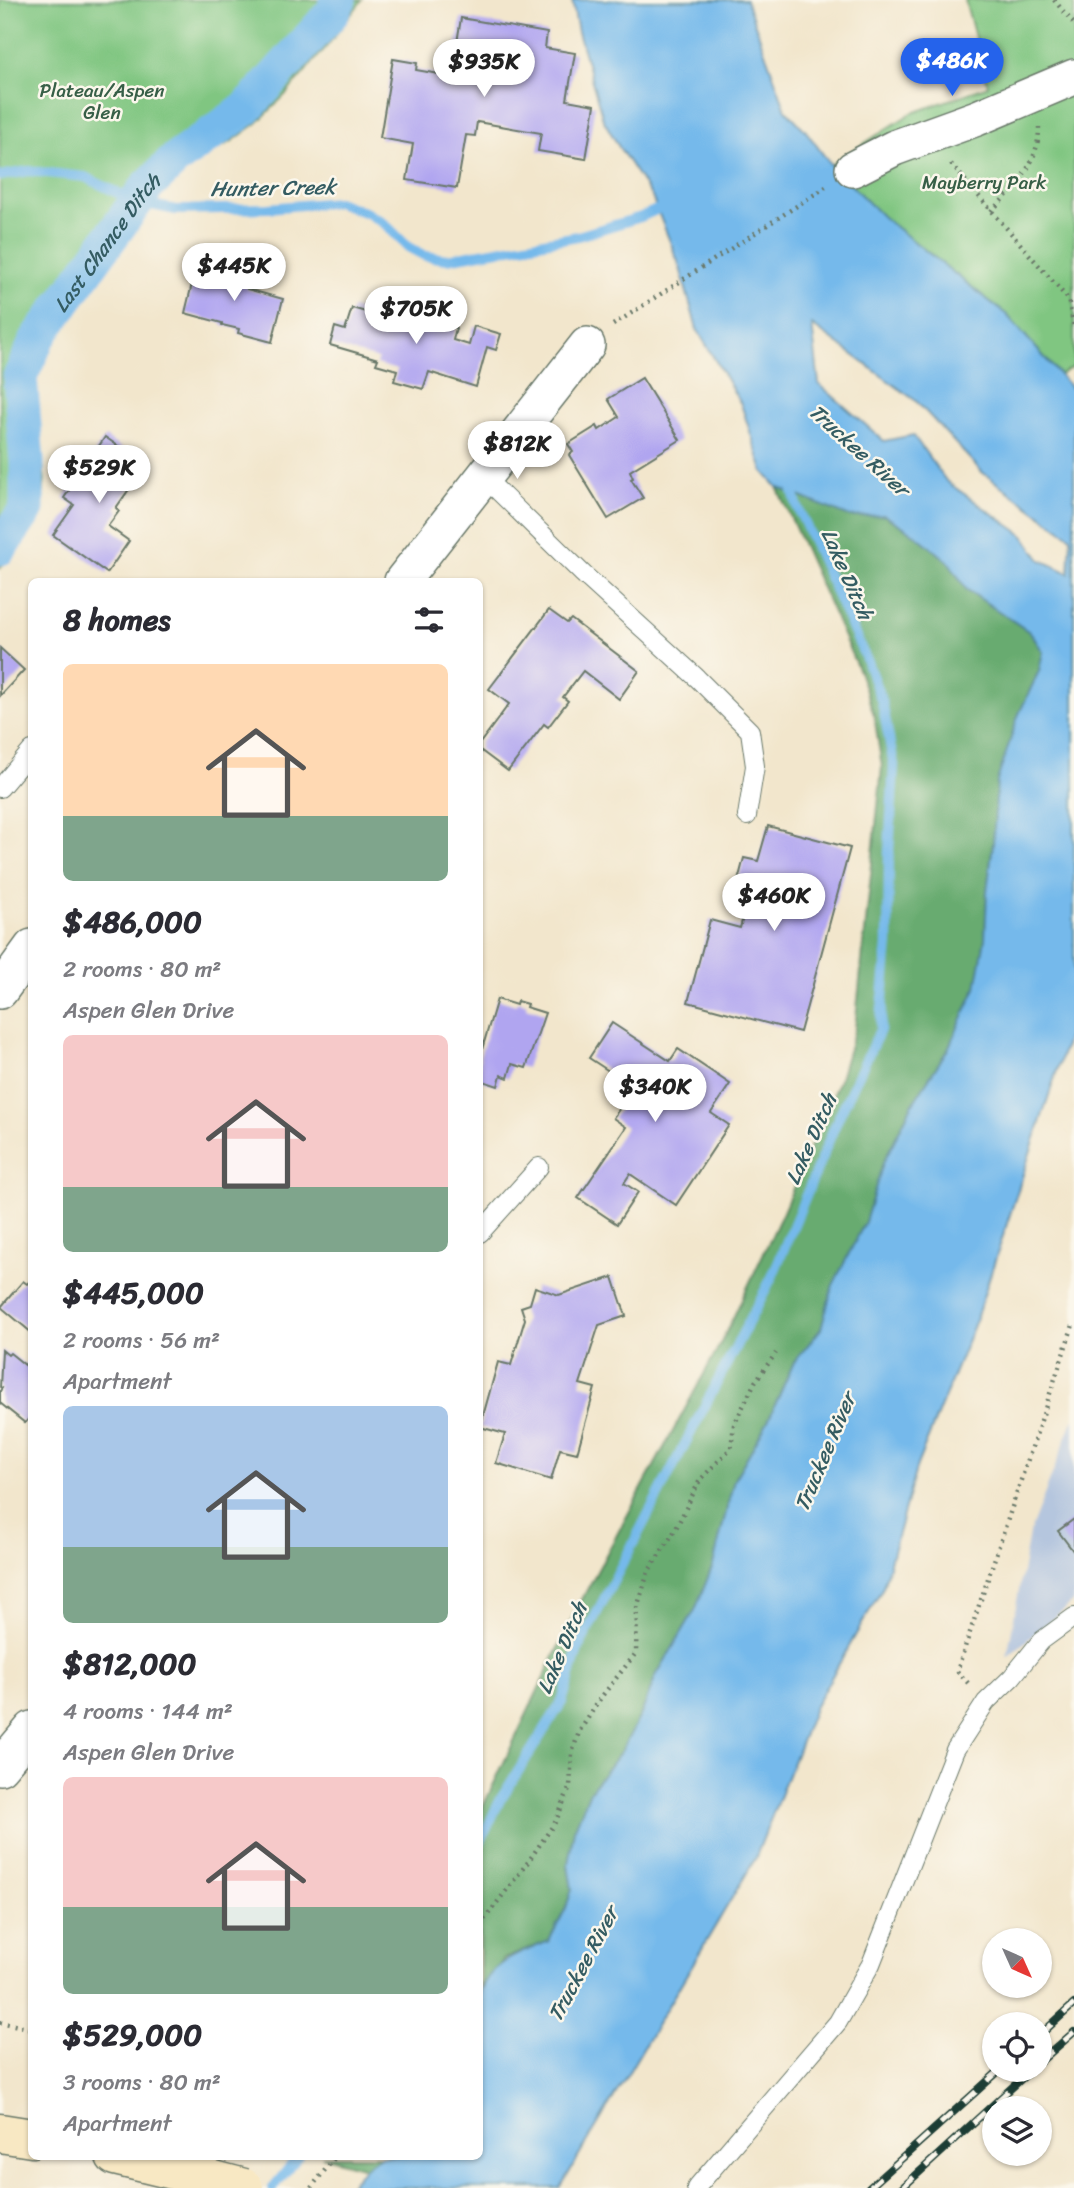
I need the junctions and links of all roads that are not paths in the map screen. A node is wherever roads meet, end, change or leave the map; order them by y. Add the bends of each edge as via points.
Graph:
1 (1074, 77) edge
2 (853, 169) road end
3 (587, 345) road end
4 (484, 477) junction
5 (404, 578) edge
6 (28, 755) edge
7 (0, 788) edge
8 (747, 816) dead end
9 (28, 952) edge
10 (0, 991) edge
11 (539, 1167) dead end
12 (483, 1230) edge
13 (1074, 1617) edge
14 (28, 1734) edge
15 (0, 1767) edge
16 (0, 2133) edge
17 (28, 2137) edge
18 (132, 2160) edge
19 (244, 2188) edge
20 (696, 2188) edge

1 - 2 street via 894,148
3 - 4 street
4 - 5 street
4 - 8 lane via 750,731 755,766
6 - 7 lane
9 - 10 street
11 - 12 lane
13 - 20 lane via 1041,1641 986,1702 955,1750 871,1964 838,2022
14 - 15 street
16 - 17 main road
18 - 19 main road, bridge

